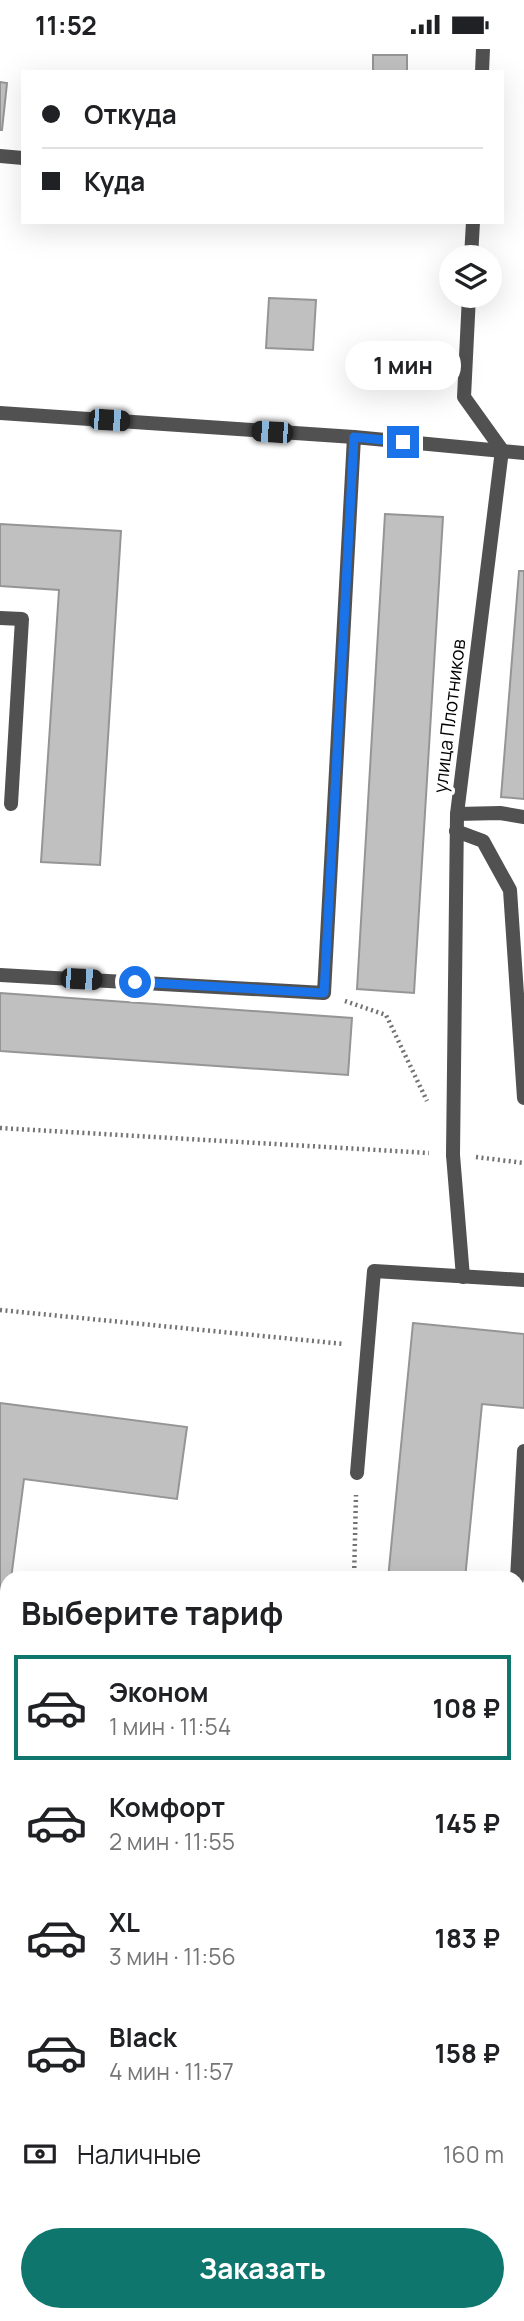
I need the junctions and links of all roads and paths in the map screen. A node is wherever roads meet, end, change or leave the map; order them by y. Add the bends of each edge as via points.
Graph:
1 (483, 49) edge
2 (482, 70) edge
3 (0, 156) edge
4 (21, 158) edge
5 (473, 224) edge
6 (472, 245) edge
7 (468, 308) edge
8 (0, 413) edge
9 (354, 437) junction
10 (502, 450) junction
11 (524, 453) edge
12 (0, 618) edge
13 (11, 804) dead end
14 (457, 814) junction
15 (524, 817) edge
16 (456, 831) junction
17 (0, 975) edge
18 (324, 993) junction
19 (524, 1098) edge
20 (431, 1108) dead end
21 (0, 1128) edge
22 (453, 1155) junction
23 (524, 1163) edge
24 (463, 1277) junction
25 (524, 1280) edge
26 (0, 1310) edge
27 (368, 1347) junction
28 (524, 1451) edge
29 (357, 1473) joint
30 (354, 1571) edge
31 (517, 1571) edge

1 - 2 street
3 - 4 street
5 - 6 street
7 - 10 street via 464,397
8 - 9 street
9 - 10 street
9 - 18 street
10 - 11 street
10 - 14 street, улица Плотников
12 - 13 street via 22,619
14 - 15 street
14 - 16 street, улица Плотников
16 - 19 street via 483,841 510,890
16 - 22 street, улица Плотников
17 - 18 street
18 - 20 path via 386,1015
21 - 22 path
22 - 23 path
22 - 24 street, улица Плотников
24 - 25 street
24 - 27 street via 374,1271
26 - 27 path
27 - 29 street
28 - 31 street
29 - 30 path

